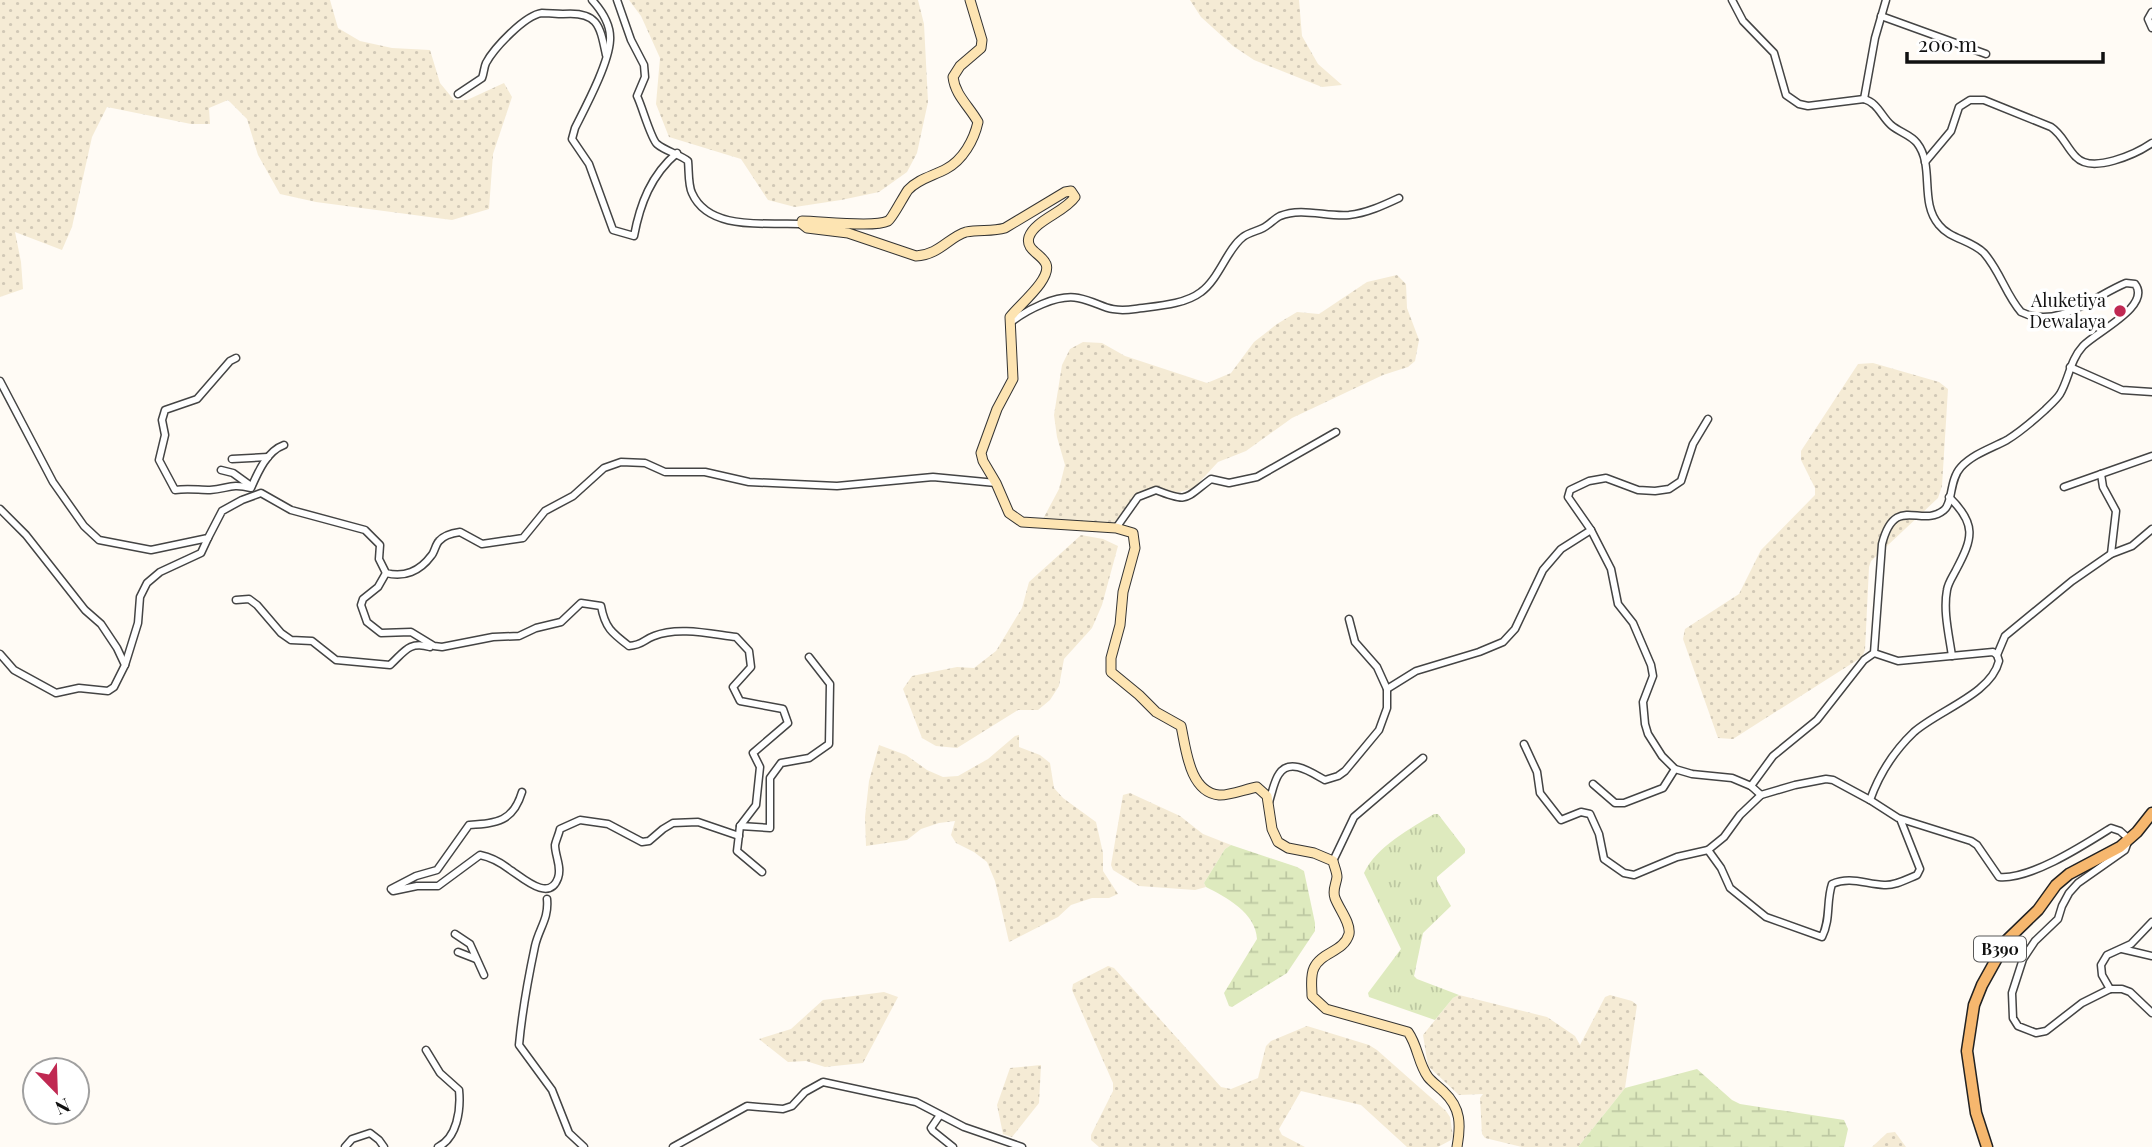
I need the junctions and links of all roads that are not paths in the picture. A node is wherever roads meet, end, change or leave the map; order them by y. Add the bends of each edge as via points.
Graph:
1 (593, 0) edge
2 (617, 0) edge
3 (970, 0) edge
4 (1732, 0) edge
5 (1886, 0) edge
6 (2152, 12) edge
7 (1881, 16) junction
8 (2152, 28) edge
9 (1986, 54) dead end
10 (606, 57) junction
11 (458, 94) dead end
12 (1864, 99) junction
13 (2152, 143) edge
14 (677, 153) junction
15 (1924, 162) junction
16 (1399, 198) dead end
17 (802, 225) junction
18 (1010, 323) junction
19 (236, 358) dead end
20 (2070, 367) junction
21 (0, 381) edge
22 (2152, 392) edge
23 (1708, 419) dead end
24 (1336, 432) dead end
25 (284, 445) dead end
26 (2152, 456) edge
27 (268, 457) junction
28 (232, 459) dead end
29 (221, 470) dead end
30 (2101, 474) junction
31 (996, 483) junction
32 (251, 487) junction
33 (2064, 487) dead end
34 (261, 493) junction
35 (1950, 497) junction
36 (0, 509) edge
37 (1116, 528) junction
38 (2152, 529) edge
39 (1591, 530) junction
40 (208, 538) junction
41 (2111, 554) junction
42 (386, 573) junction
43 (236, 600) dead end
44 (1349, 619) dead end
45 (434, 646) junction
46 (1874, 653) junction
47 (0, 654) edge
48 (1997, 655) junction
49 (1951, 656) junction
50 (809, 657) dead end
51 (125, 665) junction
52 (1387, 689) junction
53 (1524, 744) dead end
54 (1423, 758) dead end
55 (1675, 769) junction
56 (1593, 784) dead end
57 (1751, 786) junction
58 (522, 792) dead end
59 (1761, 795) junction
60 (1870, 800) junction
61 (1268, 803) junction
62 (2152, 813) edge
63 (1898, 818) junction
64 (740, 826) junction
65 (739, 836) junction
66 (2129, 839) junction
67 (1708, 850) junction
68 (1333, 861) junction
69 (762, 872) dead end
70 (547, 899) dead end
71 (2152, 922) edge
72 (455, 934) dead end
73 (2122, 949) junction
74 (458, 952) dead end
75 (2152, 956) edge
76 (475, 959) junction
77 (484, 975) dead end
78 (2110, 989) junction
79 (2152, 1013) edge
80 (426, 1050) dead end
81 (940, 1115) junction
82 (345, 1147) edge
83 (384, 1147) edge
84 (438, 1147) edge
85 (584, 1147) edge
86 (673, 1147) edge
87 (953, 1147) edge
88 (1022, 1147) edge
89 (1457, 1147) edge
90 (1987, 1147) edge

1 - 10 street via 604,12 611,39
2 - 14 street via 644,65 645,77 637,96 651,135 658,146
3 - 17 street via 981,48 953,77 955,91 978,122 974,139 955,163 908,190 886,222 802,221
4 - 12 street via 1743,20 1774,53 1786,95 1808,106
5 - 7 street
6 - 8 street via 2148,19
7 - 9 street
7 - 12 street
10 - 11 street via 600,28 589,16 539,13 507,37 485,64 482,78
10 - 14 street via 572,139 589,164 613,230 634,236 646,192
12 - 15 street via 1915,141
13 - 15 street via 2119,159 2087,163 2077,158 2051,127 1984,100 1970,100 1959,107 1951,131
14 - 17 street via 688,161 692,193 719,218
15 - 20 street via 1933,217 1948,233 1983,252 2021,312 2049,316 2088,305 2126,283 2139,288 2133,308 2088,341
16 - 18 street via 1349,215 1296,212 1279,217 1242,237 1210,284 1180,302 1110,310 1071,297 1030,310
17 - 18 street via 848,233 924,256 964,233 1004,228 1071,191 1075,197 1071,204 1030,234 1030,247 1043,258 1047,272 1010,317
18 - 31 street via 1013,379 981,453
19 - 32 street via 197,399 165,410 159,460 175,490 211,490 235,484
20 - 22 street via 2122,390
20 - 35 street via 2060,393 2045,411 1963,465 1953,478
21 - 40 street via 53,482 99,540 151,550
23 - 39 street via 1693,444 1681,481 1669,489 1638,490 1606,478 1570,490 1569,501
24 - 37 street via 1257,477 1229,483 1211,478 1179,499 1156,490 1138,497
25 - 27 street
26 - 30 street
27 - 28 street
27 - 32 street
29 - 32 street
30 - 33 street
30 - 41 street via 2116,511
31 - 37 street via 1009,513 1022,522
31 - 42 street via 933,477 837,486 749,482 621,462 604,468 573,496 545,511 523,538 482,544 460,531 439,541 432,556 416,570 397,576
32 - 34 street
34 - 40 street via 222,511
34 - 42 street via 291,510 365,530 380,545 379,559
35 - 46 street via 1941,513 1900,515 1885,533
35 - 49 street via 1971,526 1967,549 1947,587
36 - 51 street via 101,624
37 - 61 street via 1133,533 1135,548 1111,672 1156,712 1181,726 1193,773 1204,789 1222,795 1257,787
38 - 41 street via 2132,546
39 - 52 street via 1561,549 1542,570 1515,629 1503,642 1416,671
39 - 55 street via 1611,569 1618,604 1633,623 1651,665 1653,676 1643,702 1648,734
40 - 51 street via 201,553 147,583
41 - 48 street via 2004,636
42 - 45 street via 363,599 368,622 381,633 411,632
43 - 45 street via 249,599 281,633 291,640 312,641 336,660 390,665 412,645
44 - 52 street via 1355,642 1377,667
45 - 64 street via 519,636 561,622 581,603 601,606 604,623 629,646 677,632 737,636 749,651 751,667 733,687 740,701 783,709 788,723 753,753 760,768 756,805
46 - 49 street via 1898,661
46 - 57 street via 1817,720 1773,756
47 - 51 street via 14,670 56,693 79,688 108,691
48 - 49 street
48 - 60 street via 1997,667 1988,682 1914,733 1887,765
50 - 64 street via 830,684 829,744 809,758 781,763 770,778 770,828
52 - 61 street via 1380,730 1345,771 1325,780 1288,767 1279,773
53 - 67 street via 1537,772 1539,793 1555,815 1561,820 1590,814 1604,859 1624,873 1634,875
54 - 68 street via 1353,817
55 - 56 street via 1663,788 1624,803 1615,803
55 - 57 street via 1732,778
57 - 59 street
58 - 65 street via 506,818 469,825 437,870 391,889 438,886 480,855 499,862 528,883 551,888 560,873 555,844 560,830 580,820 608,824 642,842 673,823 698,822
59 - 60 street via 1826,779
59 - 67 street
60 - 63 street
61 - 68 street via 1278,842
62 - 66 main road, B390
63 - 66 street via 1971,841 1999,877 2024,875 2111,828
63 - 67 street via 1917,858 1917,875 1885,885 1859,880 1832,884 1822,937 1766,917 1730,888
64 - 65 street
65 - 69 street via 737,851
66 - 78 street via 2125,850 2069,893 2058,919 2023,959 2012,993 2013,1018 2018,1026 2036,1033 2046,1031 2082,1003
66 - 90 main road, B390 via 2056,885 2001,947 1977,995 1967,1051 1976,1113
68 - 89 street via 1337,875 1333,890 1348,936 1340,948 1315,965 1312,996 1326,1009 1408,1032 1428,1077 1459,1113
70 - 85 street via 548,913 536,942 519,1045 552,1090 569,1133
71 - 73 street
72 - 76 street via 470,944
73 - 75 street
73 - 78 street via 2107,955 2101,965
74 - 76 street
76 - 77 street
78 - 79 street via 2130,992
80 - 84 street via 440,1073 459,1090 457,1119 449,1141
81 - 86 street via 916,1102 823,1082 792,1106 747,1106
81 - 87 street via 933,1131
81 - 88 street
82 - 83 street via 352,1139 370,1133

